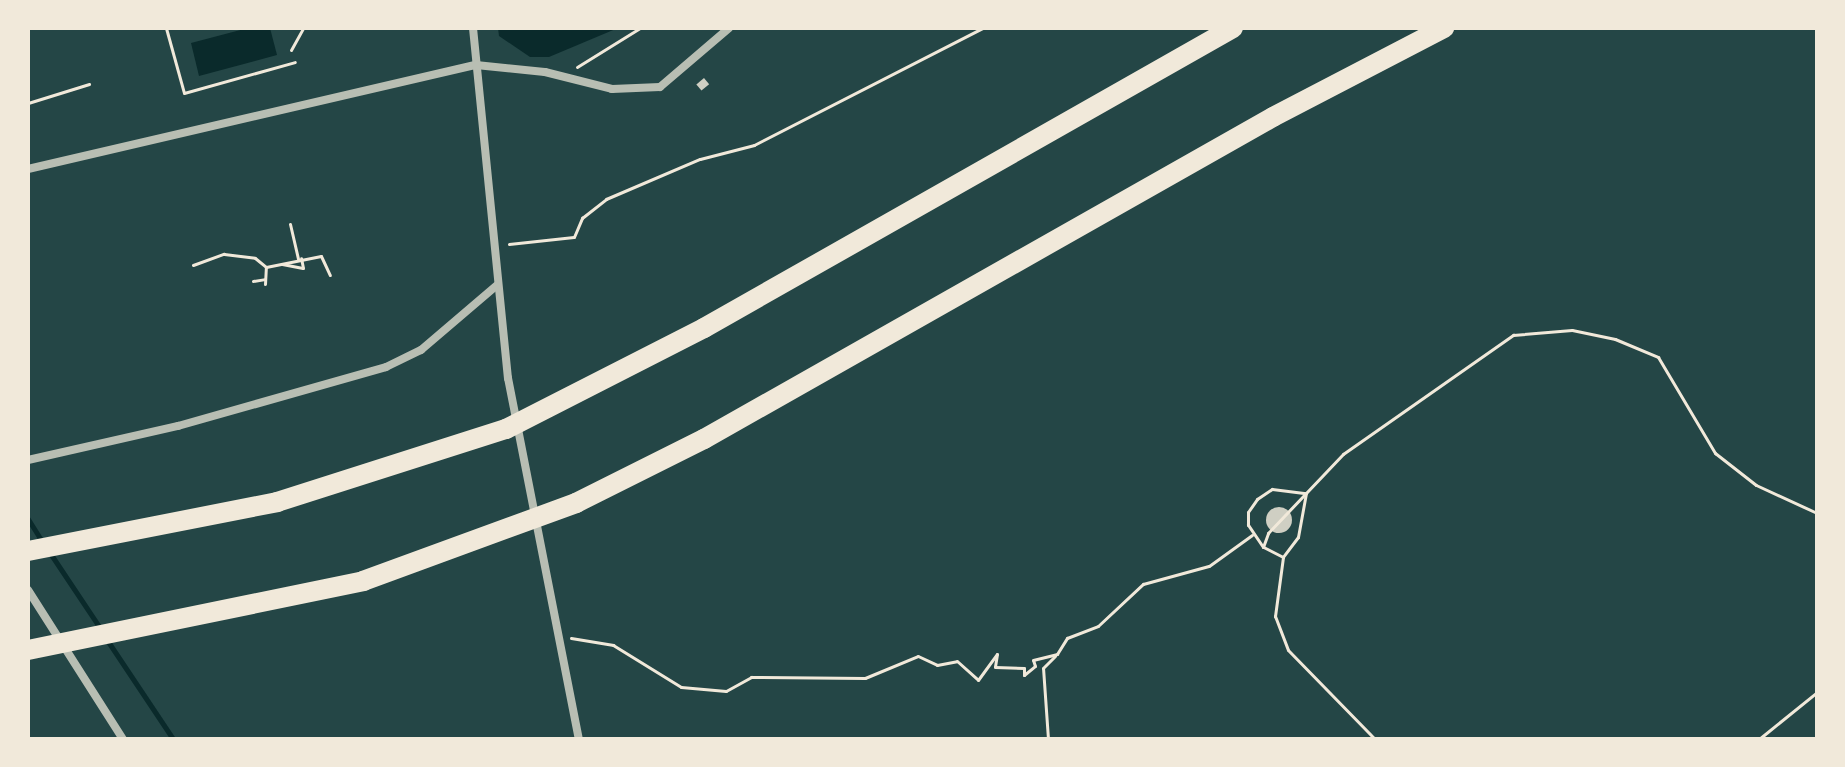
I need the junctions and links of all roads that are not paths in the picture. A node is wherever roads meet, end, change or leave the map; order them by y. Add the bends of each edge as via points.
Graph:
1 (473, 28) edge
2 (729, 28) edge
3 (1233, 28) edge
4 (1444, 28) edge
5 (476, 65) junction
6 (28, 169) edge
7 (496, 286) junction
8 (28, 460) edge
9 (28, 551) edge
10 (28, 590) edge
11 (28, 650) edge
12 (123, 739) edge
13 (579, 739) edge

1 - 5 street
2 - 5 street via 660,87 636,91
3 - 9 highway via 572,399 461,447 291,499
4 - 11 highway via 1273,117 704,439 602,491 470,546 334,589
5 - 6 street
5 - 7 street
7 - 8 street via 421,350 386,367 178,426
7 - 13 street via 508,378
10 - 12 street

